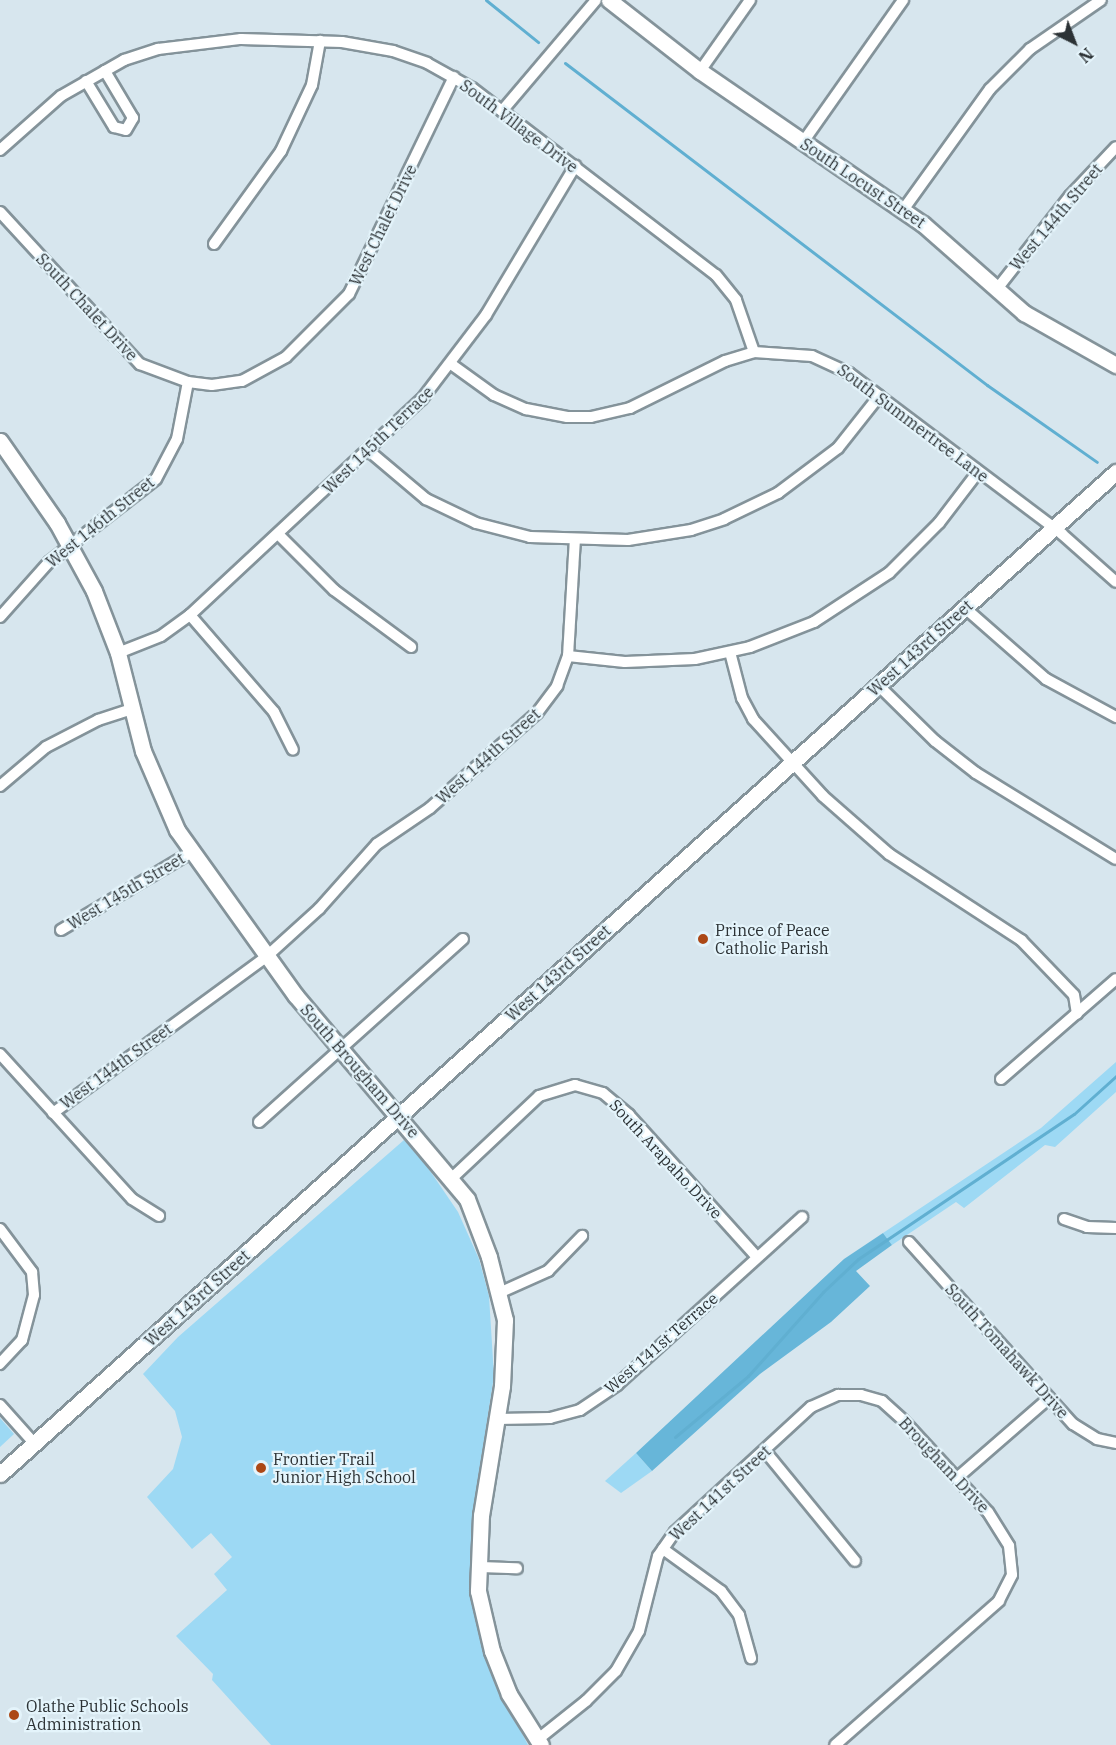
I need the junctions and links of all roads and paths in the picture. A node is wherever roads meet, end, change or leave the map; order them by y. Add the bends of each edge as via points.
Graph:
1 (596, 0) edge
2 (609, 0) edge
3 (750, 0) edge
4 (903, 0) edge
5 (1101, 0) edge
6 (320, 41) junction
7 (105, 71) junction
8 (700, 71) junction
9 (454, 77) junction
10 (86, 81) junction
11 (501, 111) junction
12 (803, 142) junction
13 (1116, 147) edge
14 (0, 150) edge
15 (574, 166) junction
16 (903, 210) junction
17 (0, 212) edge
18 (214, 244) dead end
19 (997, 289) junction
20 (754, 352) junction
21 (1114, 360) edge
22 (451, 364) junction
23 (188, 382) junction
24 (879, 396) junction
25 (0, 441) edge
26 (369, 451) junction
27 (978, 472) junction
28 (1116, 472) edge
29 (1053, 528) junction
30 (279, 535) junction
31 (575, 539) junction
32 (70, 547) junction
33 (1116, 582) edge
34 (965, 608) junction
35 (190, 615) junction
36 (0, 617) edge
37 (411, 647) dead end
38 (730, 652) junction
39 (118, 653) junction
40 (568, 656) junction
41 (878, 685) junction
42 (132, 709) junction
43 (1116, 717) edge
44 (293, 750) dead end
45 (792, 763) junction
46 (0, 786) edge
47 (192, 852) junction
48 (1116, 859) edge
49 (61, 930) dead end
50 (464, 939) dead end
51 (266, 957) junction
52 (1116, 979) edge
53 (1077, 1014) junction
54 (340, 1049) junction
55 (0, 1054) edge
56 (1001, 1079) dead end
57 (53, 1113) junction
58 (398, 1116) junction
59 (259, 1122) dead end
60 (451, 1179) junction
61 (159, 1216) dead end
62 (802, 1217) dead end
63 (1064, 1219) dead end
64 (0, 1228) edge
65 (1116, 1228) edge
66 (582, 1236) dead end
67 (909, 1242) dead end
68 (757, 1257) junction
69 (499, 1293) junction
70 (0, 1364) edge
71 (1049, 1398) junction
72 (822, 1402) joint
73 (0, 1405) edge
74 (497, 1419) junction
75 (34, 1443) junction
76 (1116, 1443) edge
77 (765, 1451) junction
78 (0, 1474) edge
79 (957, 1478) junction
80 (663, 1549) junction
81 (855, 1561) dead end
82 (479, 1567) junction
83 (517, 1568) dead end
84 (751, 1658) dead end
85 (539, 1742) edge
86 (836, 1745) edge

1 - 11 street
2 - 8 street, South Locust Street
3 - 8 street
4 - 12 street
5 - 16 street via 1030,50 990,89
6 - 7 street, South Village Drive via 194,42 138,55
6 - 9 street, South Village Drive via 393,51
6 - 18 street via 312,85 281,151
7 - 10 street, South Village Drive
7 - 10 street via 133,118 126,130 114,127
8 - 12 street, South Locust Street
9 - 11 street, South Village Drive
9 - 23 street, West Chalet Drive via 362,272 333,313 286,357 251,378 222,384
10 - 14 street, South Village Drive via 61,96
11 - 15 street, South Village Drive
12 - 16 street, South Locust Street
13 - 19 street, West 144th Street via 1070,196
15 - 20 street, South Village Drive via 716,275 736,300
15 - 22 street, West 145th Terrace via 486,315
16 - 19 street, South Locust Street via 950,245
17 - 23 street, South Chalet Drive via 133,359 168,378
19 - 21 street, South Locust Street via 1045,326
20 - 22 street, South Summertree Lane via 725,361 630,408 591,417 526,409 494,395
20 - 24 street, South Summertree Lane via 812,356 849,373
22 - 26 street, West 145th Terrace
23 - 32 street, West 146th Street via 177,439 167,464 145,490
24 - 27 street, South Summertree Lane
24 - 31 street via 838,448 804,476 751,508 662,536
25 - 32 street, South Brougham Drive
26 - 30 street, West 145th Terrace
26 - 31 street via 404,483 450,512 502,531
27 - 29 street, South Summertree Lane
27 - 38 street via 915,550 865,592 814,622
28 - 29 street, West 143rd Street
29 - 33 street, South Summertree Lane
29 - 34 street, West 143rd Street
30 - 35 street, West 145th Terrace
30 - 37 street via 333,590
31 - 40 street, West 144th Street
32 - 36 street, West 146th Street via 27,583
32 - 39 street, South Brougham Drive via 94,591
34 - 41 street, West 143rd Street
34 - 43 street via 1046,679
35 - 39 street, West 145th Terrace via 161,636
35 - 44 street via 274,712
38 - 40 street via 660,662
38 - 45 street via 745,706
39 - 42 street, South Brougham Drive
40 - 51 street, West 144th Street via 557,686 537,712 430,808 377,844 319,909
41 - 45 street, West 143rd Street
41 - 48 street via 935,741 976,773
42 - 46 street via 98,720 46,747
42 - 47 street, South Brougham Drive via 153,780
45 - 53 street via 889,854 1021,940 1074,995
45 - 58 street, West 143rd Street
47 - 49 street, West 145th Street
47 - 51 street, South Brougham Drive
50 - 54 street
51 - 54 street, South Brougham Drive
51 - 57 street, West 144th Street
52 - 53 street
53 - 56 street
54 - 58 street, South Brougham Drive
54 - 59 street
55 - 57 street
57 - 61 street via 132,1199
58 - 60 street, South Brougham Drive
58 - 75 street, West 143rd Street
60 - 68 street, South Arapaho Drive via 539,1096 575,1085 603,1093 629,1115
60 - 69 street, South Brougham Drive via 467,1199
62 - 68 street, West 141st Terrace
63 - 65 street via 1087,1227
64 - 70 street via 32,1272 34,1295 22,1340
66 - 69 street via 563,1258 529,1282
67 - 71 street, South Tomahawk Drive
68 - 74 street, West 141st Terrace via 617,1385 580,1410 550,1418
69 - 74 street, South Brougham Drive via 505,1320
71 - 76 street, South Tomahawk Drive via 1089,1436
71 - 79 street
72 - 77 street, West 141st Street via 811,1407
72 - 79 street, Brougham Drive via 849,1395 882,1401
73 - 75 street
74 - 82 street, South Brougham Drive via 480,1515
75 - 78 street, West 143rd Street
77 - 80 street, West 141st Street via 675,1532
77 - 81 street
79 - 86 street, Brougham Drive via 988,1512 1009,1546 1012,1575 999,1601
80 - 84 street via 721,1591 739,1616
80 - 85 street, West 141st Street via 639,1631 616,1671
82 - 83 street
82 - 85 street, South Brougham Drive via 478,1591 492,1651 509,1694

